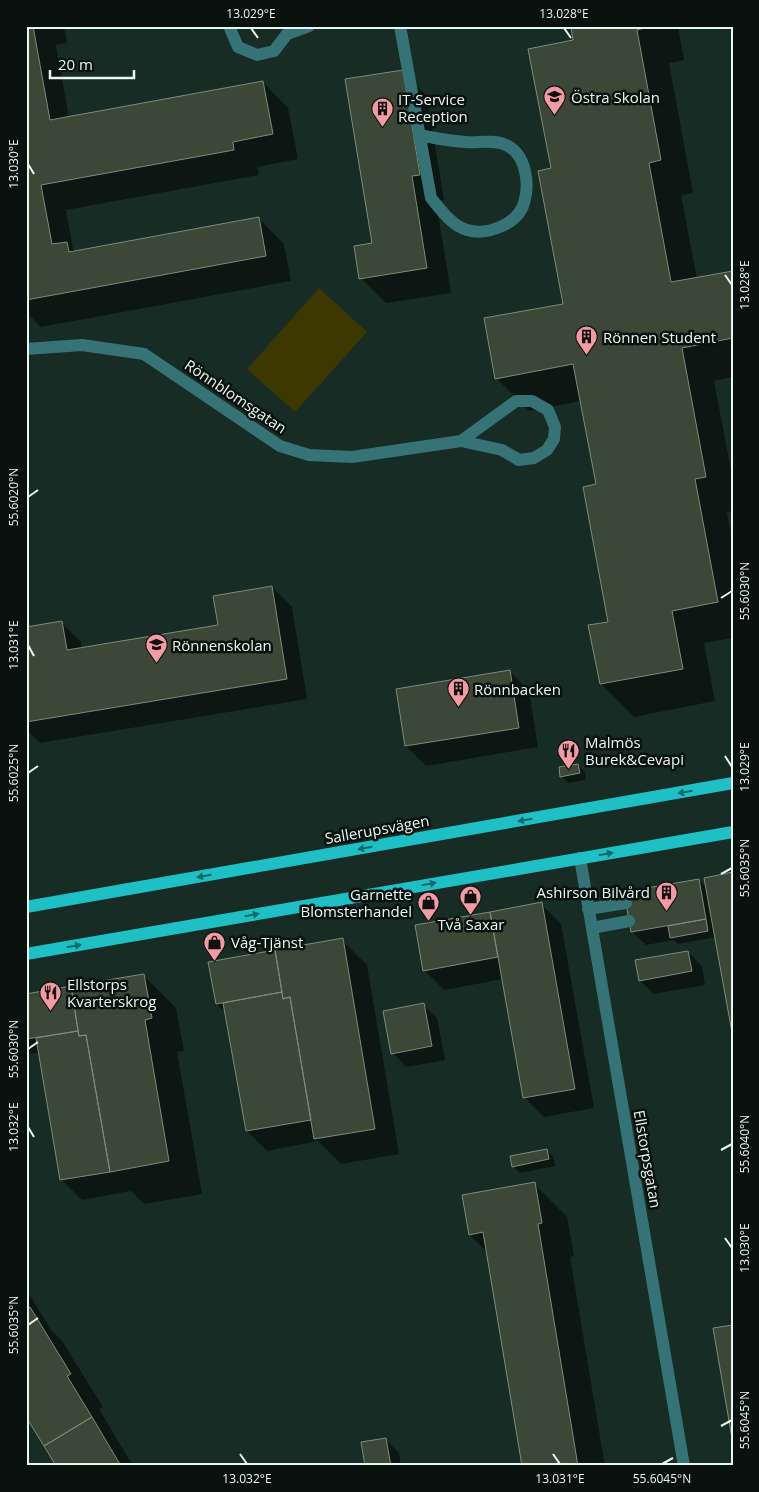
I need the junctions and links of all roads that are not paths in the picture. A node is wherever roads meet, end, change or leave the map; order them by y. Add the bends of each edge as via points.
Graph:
1 (229, 26) edge
2 (309, 26) edge
3 (400, 26) edge
4 (287, 30) edge
5 (419, 136) junction
6 (26, 349) edge
7 (461, 441) junction
8 (733, 784) edge
9 (733, 832) edge
10 (580, 858) junction
11 (626, 903) dead end
12 (26, 907) edge
13 (588, 909) junction
14 (629, 921) dead end
15 (592, 928) junction
16 (26, 954) edge
17 (684, 1466) edge

1 - 4 street via 238,47 257,55 274,51
2 - 4 street
3 - 5 street
5 - 5 street via 430,198 450,220 467,230 489,232 509,222 524,204 528,184 522,160 507,145
6 - 7 street, Rönnblomsgatan via 82,345 144,354 280,446 309,455 352,457
7 - 7 street, Rönnblomsgatan via 502,450 519,460 534,458 547,450 554,439 555,428 548,410 532,400 516,401
8 -> 12 main road, Sallerupsvägen
10 -> 9 main road
10 - 13 street, Ellstorpsgatan
16 -> 10 main road
11 - 13 street
13 - 15 street, Ellstorpsgatan
14 - 15 street
15 - 17 street, Ellstorpsgatan

